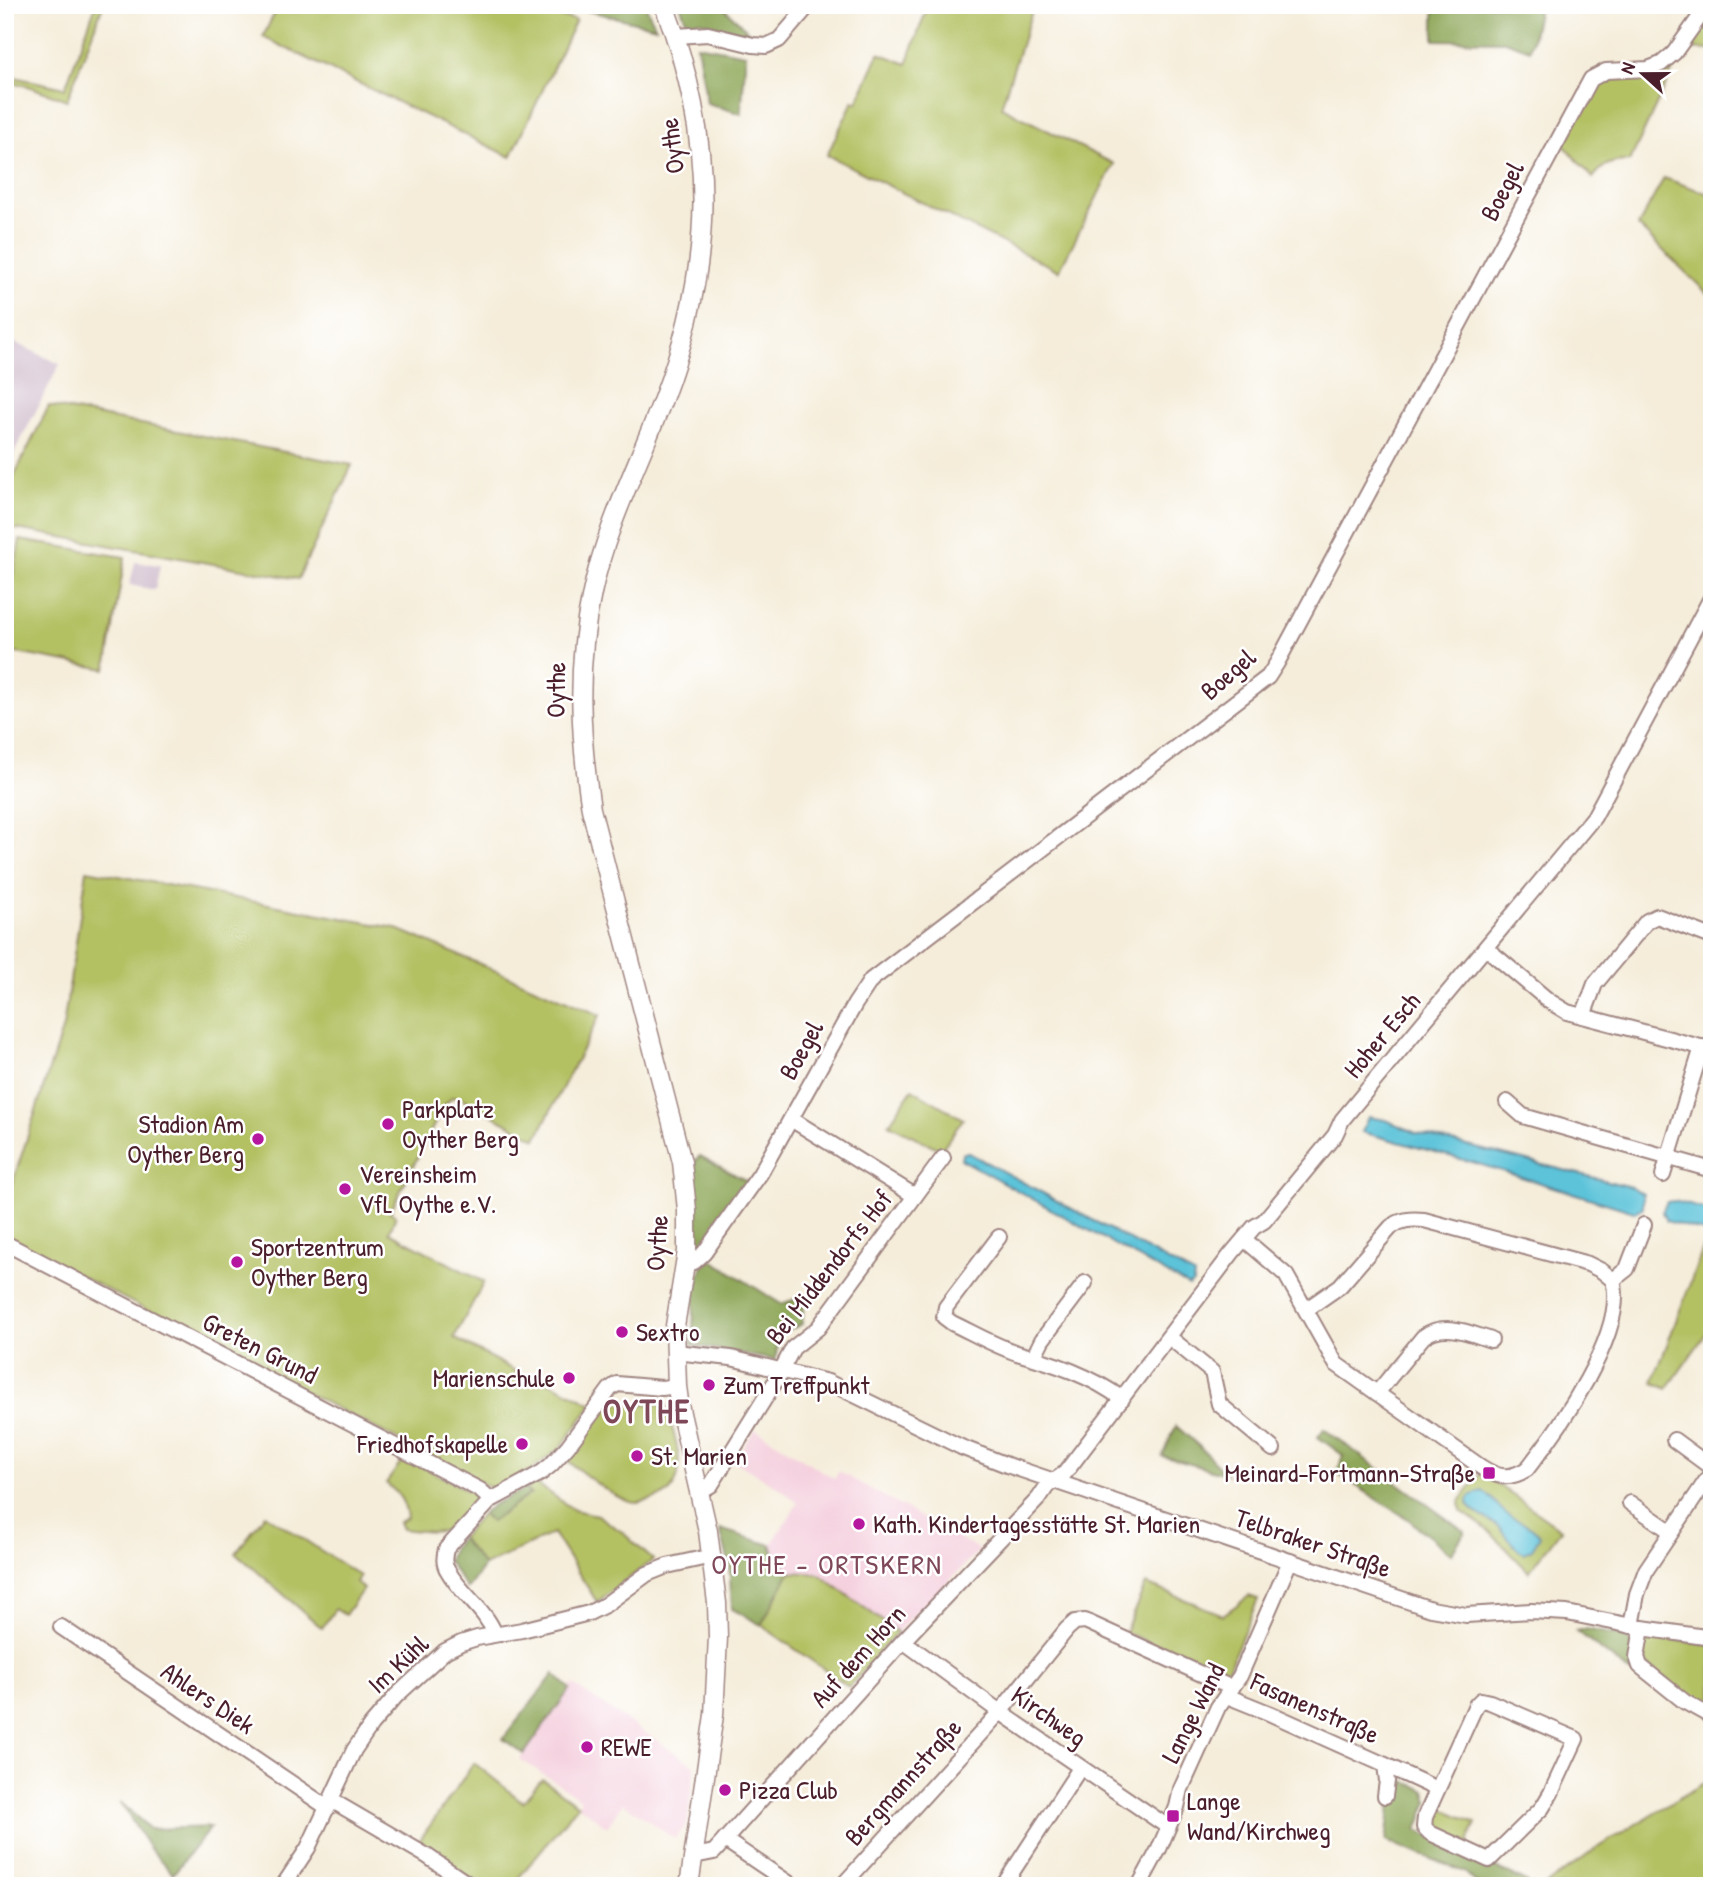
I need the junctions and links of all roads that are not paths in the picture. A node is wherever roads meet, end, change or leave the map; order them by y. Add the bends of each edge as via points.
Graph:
1 (664, 5) edge
2 (809, 5) edge
3 (1708, 5) edge
4 (676, 36) junction
5 (1712, 596) edge
6 (1712, 936) edge
7 (1486, 948) junction
8 (1583, 1016) junction
9 (1707, 1049) edge
10 (1507, 1102) dead end
11 (791, 1119) junction
12 (943, 1158) dead end
13 (1669, 1158) junction
14 (1712, 1170) edge
15 (1662, 1175) dead end
16 (915, 1196) junction
17 (1644, 1225) dead end
18 (999, 1237) dead end
19 (1244, 1240) junction
20 (5, 1243) edge
21 (685, 1262) junction
22 (1613, 1280) junction
23 (1085, 1283) dead end
24 (1307, 1309) junction
25 (1170, 1338) junction
26 (1491, 1340) dead end
27 (675, 1352) junction
28 (1034, 1356) junction
29 (782, 1369) junction
30 (677, 1386) junction
31 (1377, 1393) junction
32 (1122, 1399) junction
33 (1674, 1440) dead end
34 (1273, 1449) dead end
35 (1712, 1470) edge
36 (1055, 1482) junction
37 (699, 1492) junction
38 (491, 1500) junction
39 (1630, 1503) dead end
40 (1670, 1531) junction
41 (712, 1556) junction
42 (1290, 1561) junction
43 (61, 1627) dead end
44 (1636, 1627) junction
45 (495, 1634) junction
46 (1712, 1638) edge
47 (903, 1641) junction
48 (1229, 1692) junction
49 (1000, 1712) junction
50 (1712, 1717) edge
51 (1385, 1765) junction
52 (1080, 1768) junction
53 (1437, 1789) junction
54 (1385, 1796) dead end
55 (329, 1804) junction
56 (1168, 1827) junction
57 (725, 1840) junction
58 (694, 1856) junction
59 (283, 1886) edge
60 (471, 1886) edge
61 (690, 1886) edge
62 (793, 1886) edge
63 (842, 1886) edge
64 (1003, 1886) edge
65 (1139, 1886) edge

1 - 4 main road, Oythe
2 - 4 street via 779,40 766,46 708,34
3 - 11 street, Boegel via 1675,53 1661,64 1606,71 1591,79 1268,677 880,971 862,992
4 - 21 main road, Oythe via 688,75 704,167 695,297 678,358 592,591 580,707 591,809 682,1162 687,1210
5 - 7 street, Hoher Esch via 1594,817
6 - 8 street via 1667,918 1647,921 1595,984
7 - 8 street via 1558,1008
7 - 19 street, Hoher Esch
8 - 9 street
9 - 13 street
10 - 13 street via 1523,1116
11 - 16 street, Bei Middendorfs Hof
11 - 21 street, Boegel via 754,1185 704,1253 694,1262
12 - 16 street, Bei Middendorfs Hof
13 - 14 street
13 - 15 street
16 - 29 street, Bei Middendorfs Hof via 818,1328 793,1348
17 - 22 street via 1627,1269
18 - 28 street via 946,1307 944,1317
19 - 24 street via 1286,1275
19 - 25 street, Hoher Esch
20 - 38 street, Greten Grund via 480,1490
21 - 27 main road, Oythe
22 - 24 street via 1588,1264 1410,1219 1391,1227 1340,1286
22 - 31 street via 1614,1312 1591,1374 1533,1461 1516,1476 1504,1478 1489,1472
23 - 28 street
24 - 31 street via 1336,1364
25 - 32 street, Hoher Esch
25 - 34 street via 1212,1372 1219,1404
26 - 31 street via 1450,1329 1430,1331
27 - 29 street, Telbraker Straße
27 - 30 main road, Oythe
28 - 32 street
29 - 36 street, Telbraker Straße via 828,1382 961,1447
29 - 37 street via 711,1485
30 - 37 main road, Oythe
30 - 38 street via 617,1384 551,1465
32 - 36 street, Hoher Esch
33 - 35 street
35 - 40 street
36 - 42 street, Telbraker Straße
36 - 47 street, Auf dem Horn
37 - 41 main road, Oythe
38 - 45 street via 446,1549 443,1559 447,1570 490,1620
39 - 40 street
40 - 44 street via 1637,1594
41 - 45 street, Im Kühl via 647,1574 589,1614
41 - 58 main road, Oythe via 718,1679
42 - 44 street, Telbraker Straße via 1448,1613 1554,1612
42 - 48 street, Lange Wand
43 - 55 street, Ahlers Diek
44 - 46 street, Telbraker Straße
44 - 50 street via 1640,1666
45 - 55 street, Im Kühl via 446,1651 396,1696 354,1750
47 - 49 street, Kirchweg
47 - 57 street, Auf dem Horn
48 - 49 street, Fasanenstraße via 1085,1621 1067,1629
48 - 51 street, Fasanenstraße
48 - 56 street, Lange Wand via 1218,1707
49 - 52 street, Kirchweg
49 - 63 street, Bergmannstraße
51 - 53 street, Fasanenstraße
51 - 54 street, Fasanenstraße
52 - 56 street, Kirchweg
52 - 64 street
53 - 53 street via 1481,1700 1576,1739 1542,1808 1489,1860 1424,1827
55 - 59 street, Im Kühl
55 - 60 street, Ahlers Diek via 427,1856
56 - 65 street, Lange Wand
57 - 58 street, Auf dem Horn via 714,1852
57 - 62 street
58 - 61 main road, Oythe

